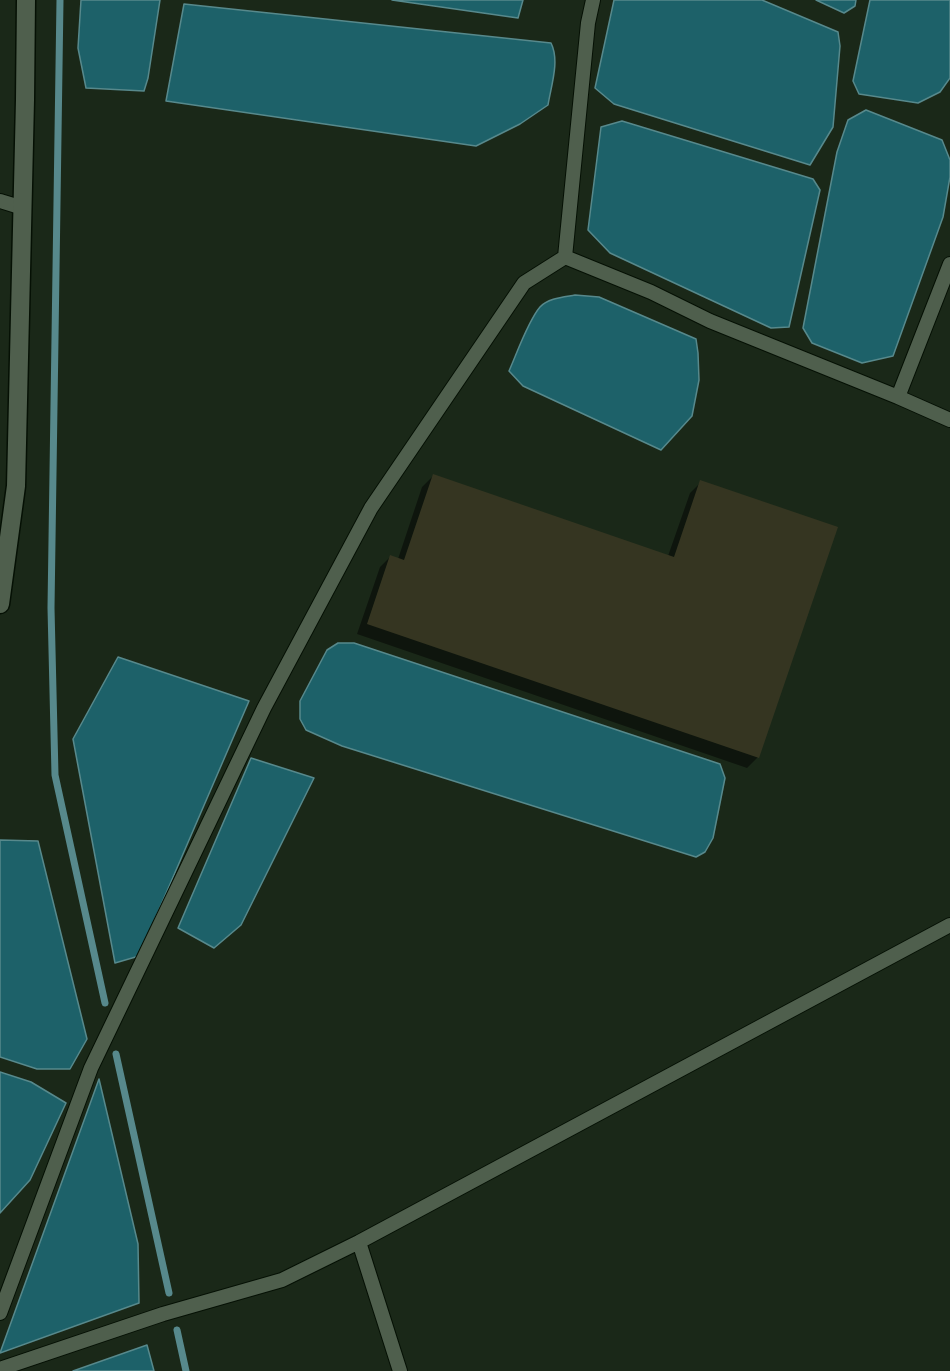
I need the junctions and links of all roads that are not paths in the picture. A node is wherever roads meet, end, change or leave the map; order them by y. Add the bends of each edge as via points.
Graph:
1 (26, 0) edge
2 (593, 0) edge
3 (0, 201) edge
4 (23, 208) junction
5 (565, 257) junction
6 (950, 264) edge
7 (898, 397) junction
8 (950, 420) edge
9 (0, 604) edge
10 (950, 925) edge
11 (359, 1242) junction
12 (0, 1313) edge
13 (0, 1369) edge
14 (400, 1371) edge

1 - 4 street
2 - 5 lane
3 - 4 lane
4 - 9 street via 16,486
5 - 7 lane
5 - 12 lane via 524,283 371,508 264,708 91,1068
6 - 7 lane
7 - 8 lane
10 - 11 lane
11 - 13 lane via 282,1280 163,1314
11 - 14 lane

